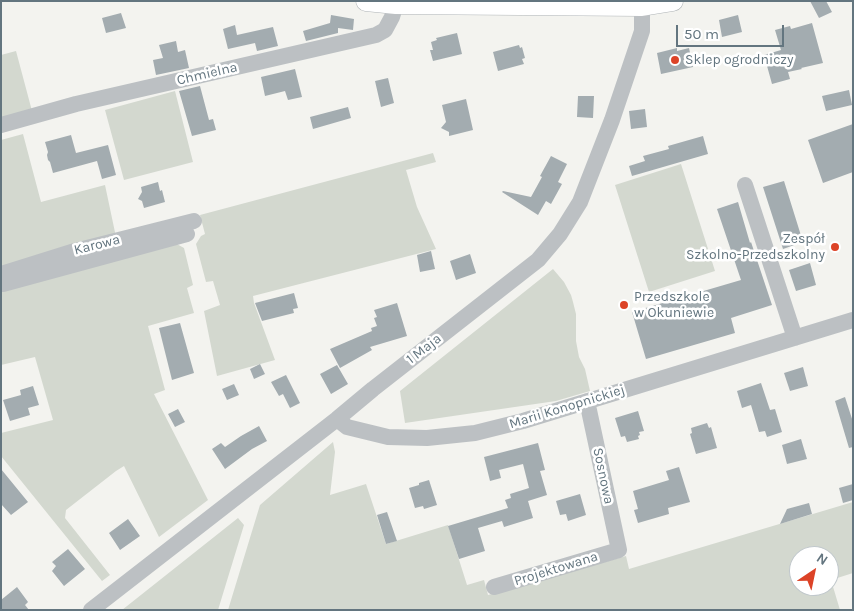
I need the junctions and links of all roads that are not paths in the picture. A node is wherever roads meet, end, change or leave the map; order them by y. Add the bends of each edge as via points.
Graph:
1 (366, 1) edge
2 (673, 1) edge
3 (396, 4) junction
4 (642, 6) junction
5 (1, 125) edge
6 (745, 185) dead end
7 (1, 274) edge
8 (1, 285) edge
9 (853, 320) edge
10 (795, 338) junction
11 (587, 401) junction
12 (337, 419) junction
13 (619, 550) joint
14 (494, 587) dead end
15 (91, 610) edge

1 - 3 main road
2 - 4 main road
3 - 4 main road
3 - 5 street, Chmielna via 385,30 376,35 76,104
4 - 12 street, 1 Maja via 642,31 612,120 580,202 560,234 538,260
6 - 10 street
7 - 8 street, Karowa via 75,251 190,228
9 - 10 street, Marii Konopnickiej
10 - 11 street, Marii Konopnickiej
11 - 12 street, Marii Konopnickiej via 475,433 427,438 388,436 347,427
11 - 13 street, Sosnowa
12 - 15 street, 1 Maja
13 - 14 street, Projektowana

